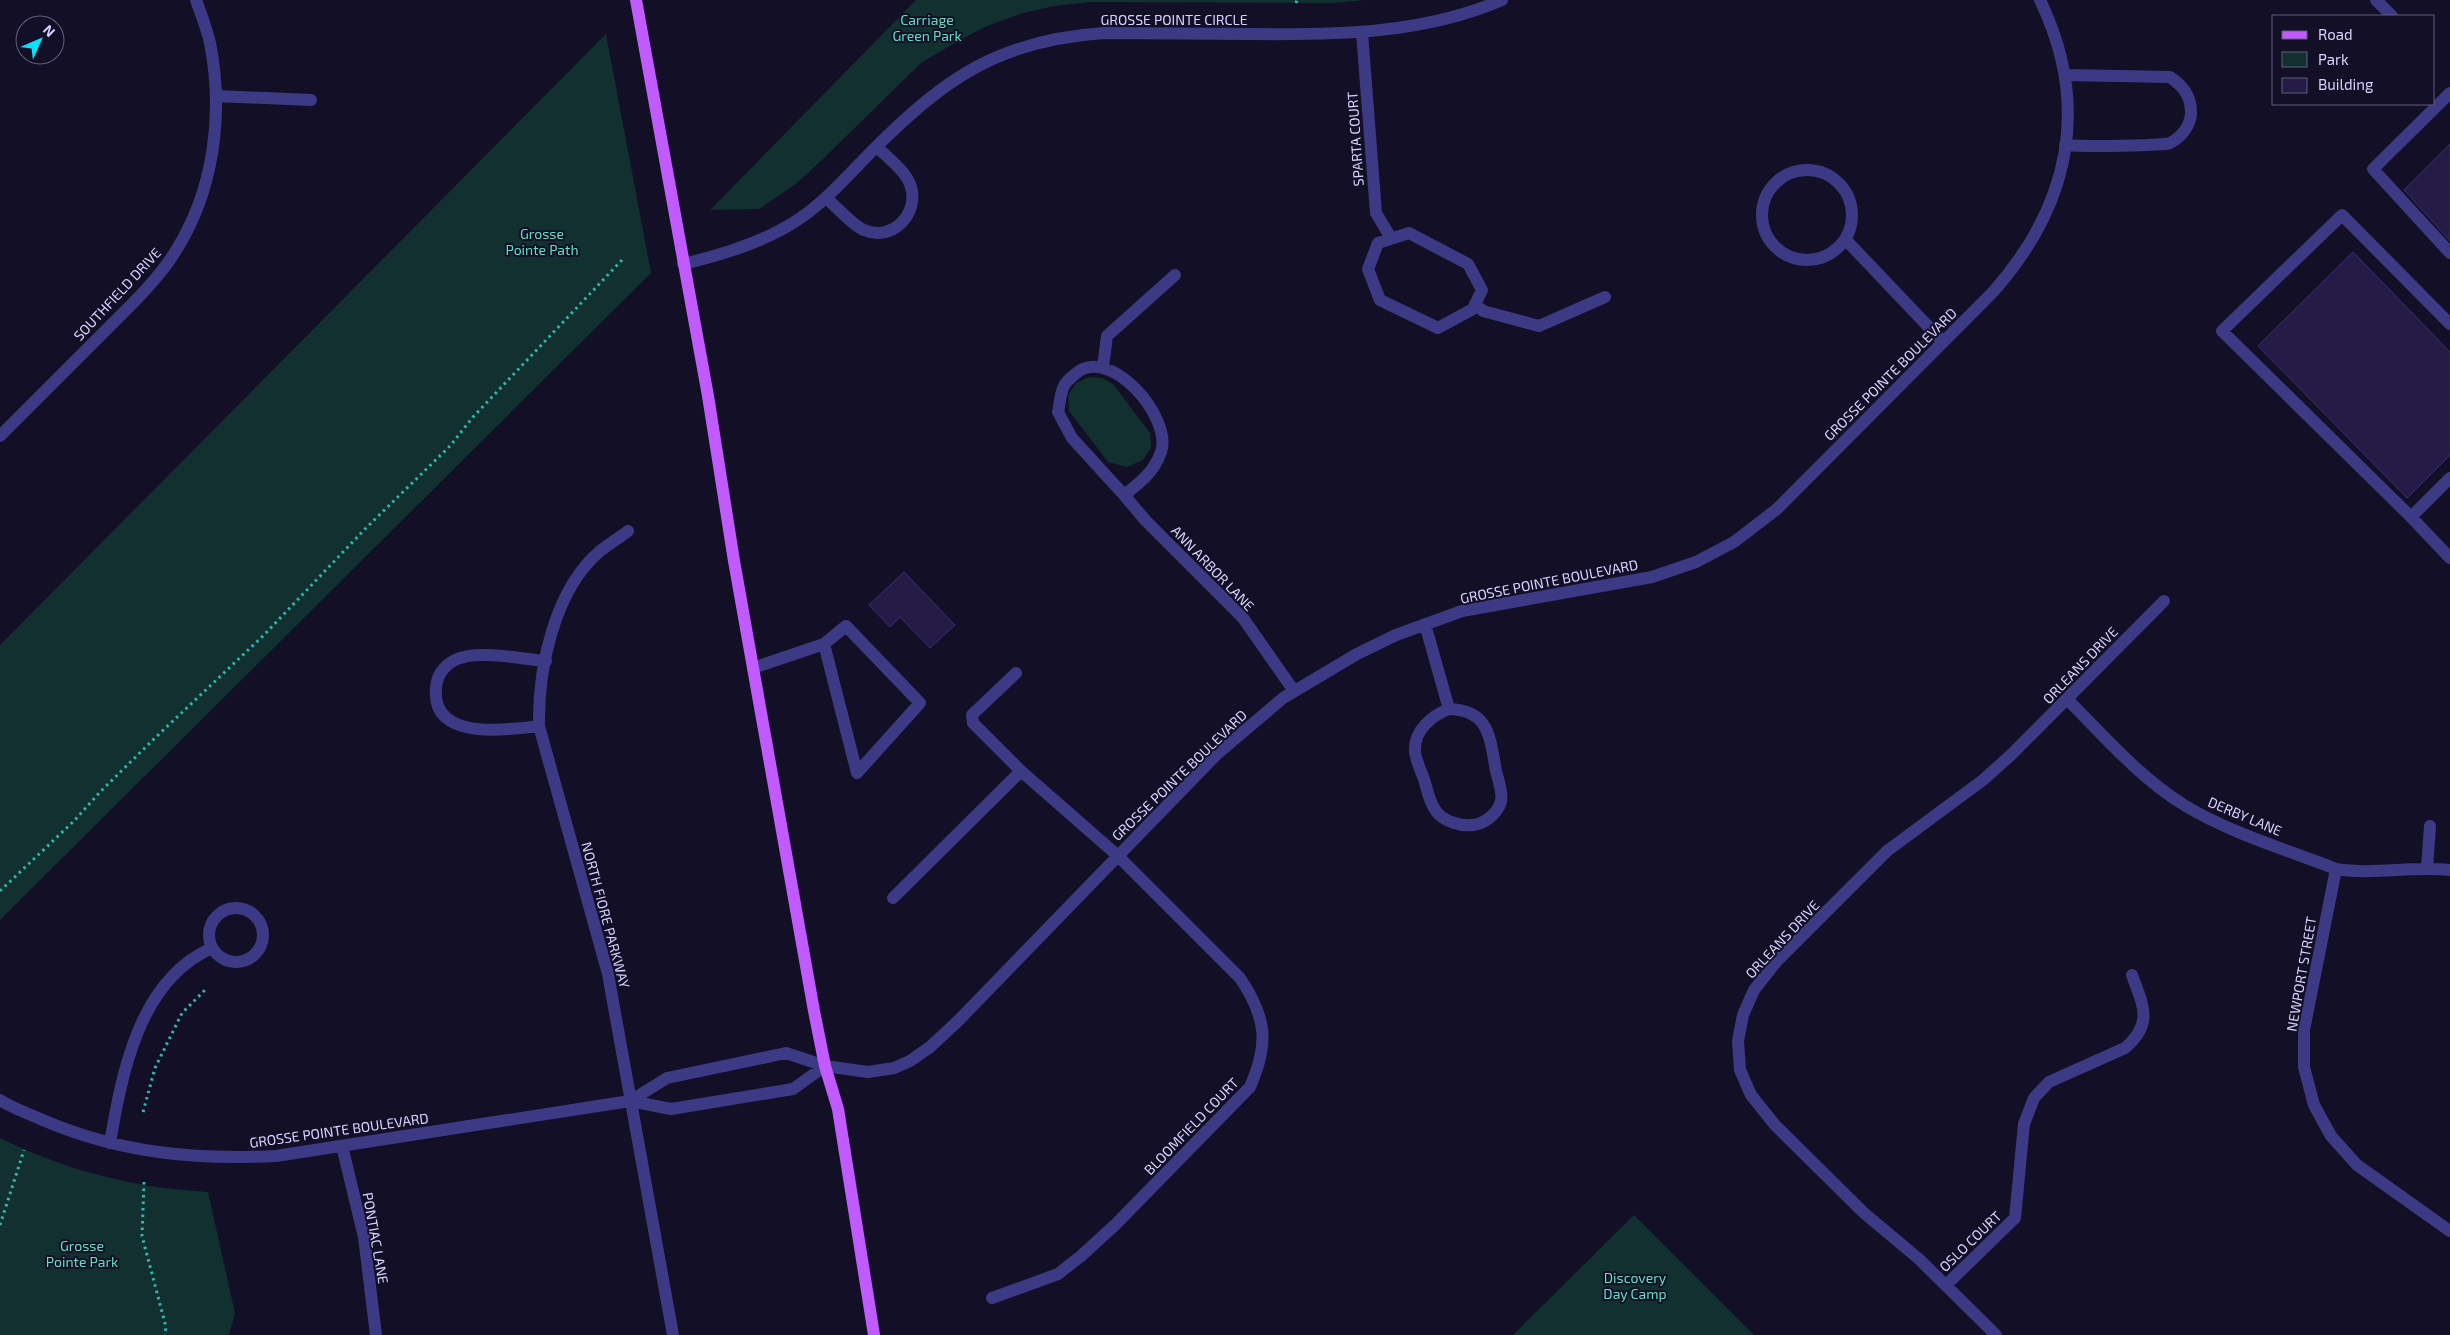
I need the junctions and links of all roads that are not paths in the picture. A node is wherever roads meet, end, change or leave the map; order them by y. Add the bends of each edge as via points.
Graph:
1 (196, 0) edge
2 (636, 0) edge
3 (1502, 0) edge
4 (2040, 0) edge
5 (2376, 0) edge
6 (2391, 15) edge
7 (1362, 33) junction
8 (2065, 75) junction
9 (2450, 92) edge
10 (216, 96) junction
11 (311, 100) dead end
12 (2065, 145) junction
13 (877, 147) junction
14 (826, 198) junction
15 (1391, 238) junction
16 (1845, 239) junction
17 (2450, 253) edge
18 (683, 264) junction
19 (1175, 275) dead end
20 (1605, 297) dead end
21 (1475, 304) junction
22 (2450, 324) edge
23 (1944, 342) junction
24 (1103, 367) junction
25 (0, 436) edge
26 (2450, 478) edge
27 (1124, 495) junction
28 (2411, 517) junction
29 (628, 531) dead end
30 (2450, 558) edge
31 (2164, 600) dead end
32 (1426, 624) junction
33 (824, 644) junction
34 (546, 661) junction
35 (753, 668) junction
36 (1016, 673) dead end
37 (1294, 691) junction
38 (2068, 700) junction
39 (1449, 709) junction
40 (538, 726) junction
41 (1020, 771) junction
42 (2430, 826) dead end
43 (1118, 855) junction
44 (2427, 868) junction
45 (2336, 869) junction
46 (2450, 870) edge
47 (893, 898) dead end
48 (212, 948) junction
49 (2132, 975) dead end
50 (825, 1066) junction
51 (0, 1100) edge
52 (630, 1101) junction
53 (110, 1143) junction
54 (342, 1146) junction
55 (2450, 1230) edge
56 (1946, 1285) junction
57 (992, 1298) dead end
58 (376, 1335) edge
59 (673, 1335) edge
60 (874, 1335) edge
61 (1996, 1335) edge

1 - 10 street, SOUTHFIELD DRIVE via 210,40
2 - 18 main road
3 - 7 street, GROSSE POINTE CIRCLE via 1448,18
4 - 8 street via 2054,30
5 - 6 street
7 - 13 street, GROSSE POINTE CIRCLE via 1104,33 1040,42 978,65 944,86 915,109
7 - 15 street, SPARTA COURT via 1376,213
8 - 12 street, GROSSE POINTE BOULEVARD
8 - 12 street via 2170,77 2187,93 2191,116 2187,128 2168,144
9 - 17 street via 2373,169
10 - 11 street
10 - 25 street, SOUTHFIELD DRIVE via 212,157 198,207 175,253 130,306
12 - 23 street, GROSSE POINTE BOULEVARD via 2057,185 2043,222 2015,267
13 - 14 street, GROSSE POINTE CIRCLE
13 - 14 street via 906,176 911,186 912,209 906,219 887,232 864,231
14 - 18 street, GROSSE POINTE CIRCLE via 799,220 767,237
15 - 21 street via 1409,233 1468,264 1482,290
15 - 21 street via 1378,243 1368,269 1380,300 1438,328 1473,309
16 - 16 street via 1832,254 1818,259 1789,257 1776,249 1765,230 1762,208 1767,194 1776,182 1796,172 1818,171 1832,177 1850,201 1852,216
16 - 23 street
18 - 35 main road
19 - 24 street via 1107,336
20 - 21 street via 1539,326 1483,311
22 - 28 street via 2342,215 2222,331
23 - 32 street, GROSSE POINTE BOULEVARD via 1776,508 1726,546 1696,562 1652,577 1462,611
24 - 27 street via 1119,374 1143,398 1161,426 1162,450 1152,472
24 - 27 street, ANN ARBOR LANE via 1097,365 1080,369 1064,385 1058,412 1072,438
26 - 28 street
27 - 37 street, ANN ARBOR LANE via 1243,618
28 - 30 street
29 - 34 street, NORTH FIORE PARKWAY via 599,552 580,573 554,623
31 - 38 street, ORLEANS DRIVE
32 - 37 street, GROSSE POINTE BOULEVARD via 1357,654
32 - 39 street
33 - 33 street via 846,626 920,703 857,773
33 - 35 street
34 - 40 street, NORTH FIORE PARKWAY via 540,687
34 - 40 street via 474,655 455,660 441,670 436,683 435,698 439,710 452,723 463,728 509,730
35 - 50 main road
36 - 41 street, BLOOMFIELD COURT via 975,712 972,719
37 - 43 street, GROSSE POINTE BOULEVARD via 1216,756
38 - 45 street, DERBY LANE via 2130,763 2184,805 2213,821
38 - 56 street, ORLEANS DRIVE via 1983,780 1887,851 1777,961 1754,990 1743,1015 1738,1041 1740,1070 1751,1095 1775,1125 1864,1213
39 - 39 street via 1473,714 1488,732 1502,799 1493,814 1478,824 1466,826 1455,823 1434,810 1415,750 1417,739 1428,720
40 - 52 street, NORTH FIORE PARKWAY via 603,954
41 - 43 street, BLOOMFIELD COURT
41 - 47 street
42 - 44 street
43 - 50 street, GROSSE POINTE BOULEVARD via 930,1047 894,1068 868,1072
43 - 57 street, BLOOMFIELD COURT via 1240,978 1254,998 1264,1033 1261,1063 1250,1087 1081,1256 1058,1274
44 - 45 street, DERBY LANE via 2352,872
44 - 46 street, DERBY LANE
45 - 55 street, NEWPORT STREET via 2304,1030 2304,1067 2314,1105 2330,1136 2357,1164
48 - 48 street via 225,960 234,962 252,958 262,943 262,925 257,917 242,908 225,910 212,922 209,939
48 - 53 street via 179,970 160,990 146,1015 130,1054
49 - 56 street, OSLO COURT via 2144,1009 2142,1029 2125,1048 2048,1082 2034,1098 2024,1124 2015,1218
50 - 52 street, GROSSE POINTE BOULEVARD via 793,1090 671,1109
50 - 52 street, GROSSE POINTE BOULEVARD via 786,1053 667,1078
50 - 60 main road via 838,1109
51 - 53 street, GROSSE POINTE BOULEVARD via 82,1136
52 - 54 street, GROSSE POINTE BOULEVARD
52 - 59 street, NORTH FIORE PARKWAY
53 - 54 street, GROSSE POINTE BOULEVARD via 192,1156 235,1158 276,1156
54 - 58 street, PONTIAC LANE via 364,1237
56 - 61 street, ORLEANS DRIVE

